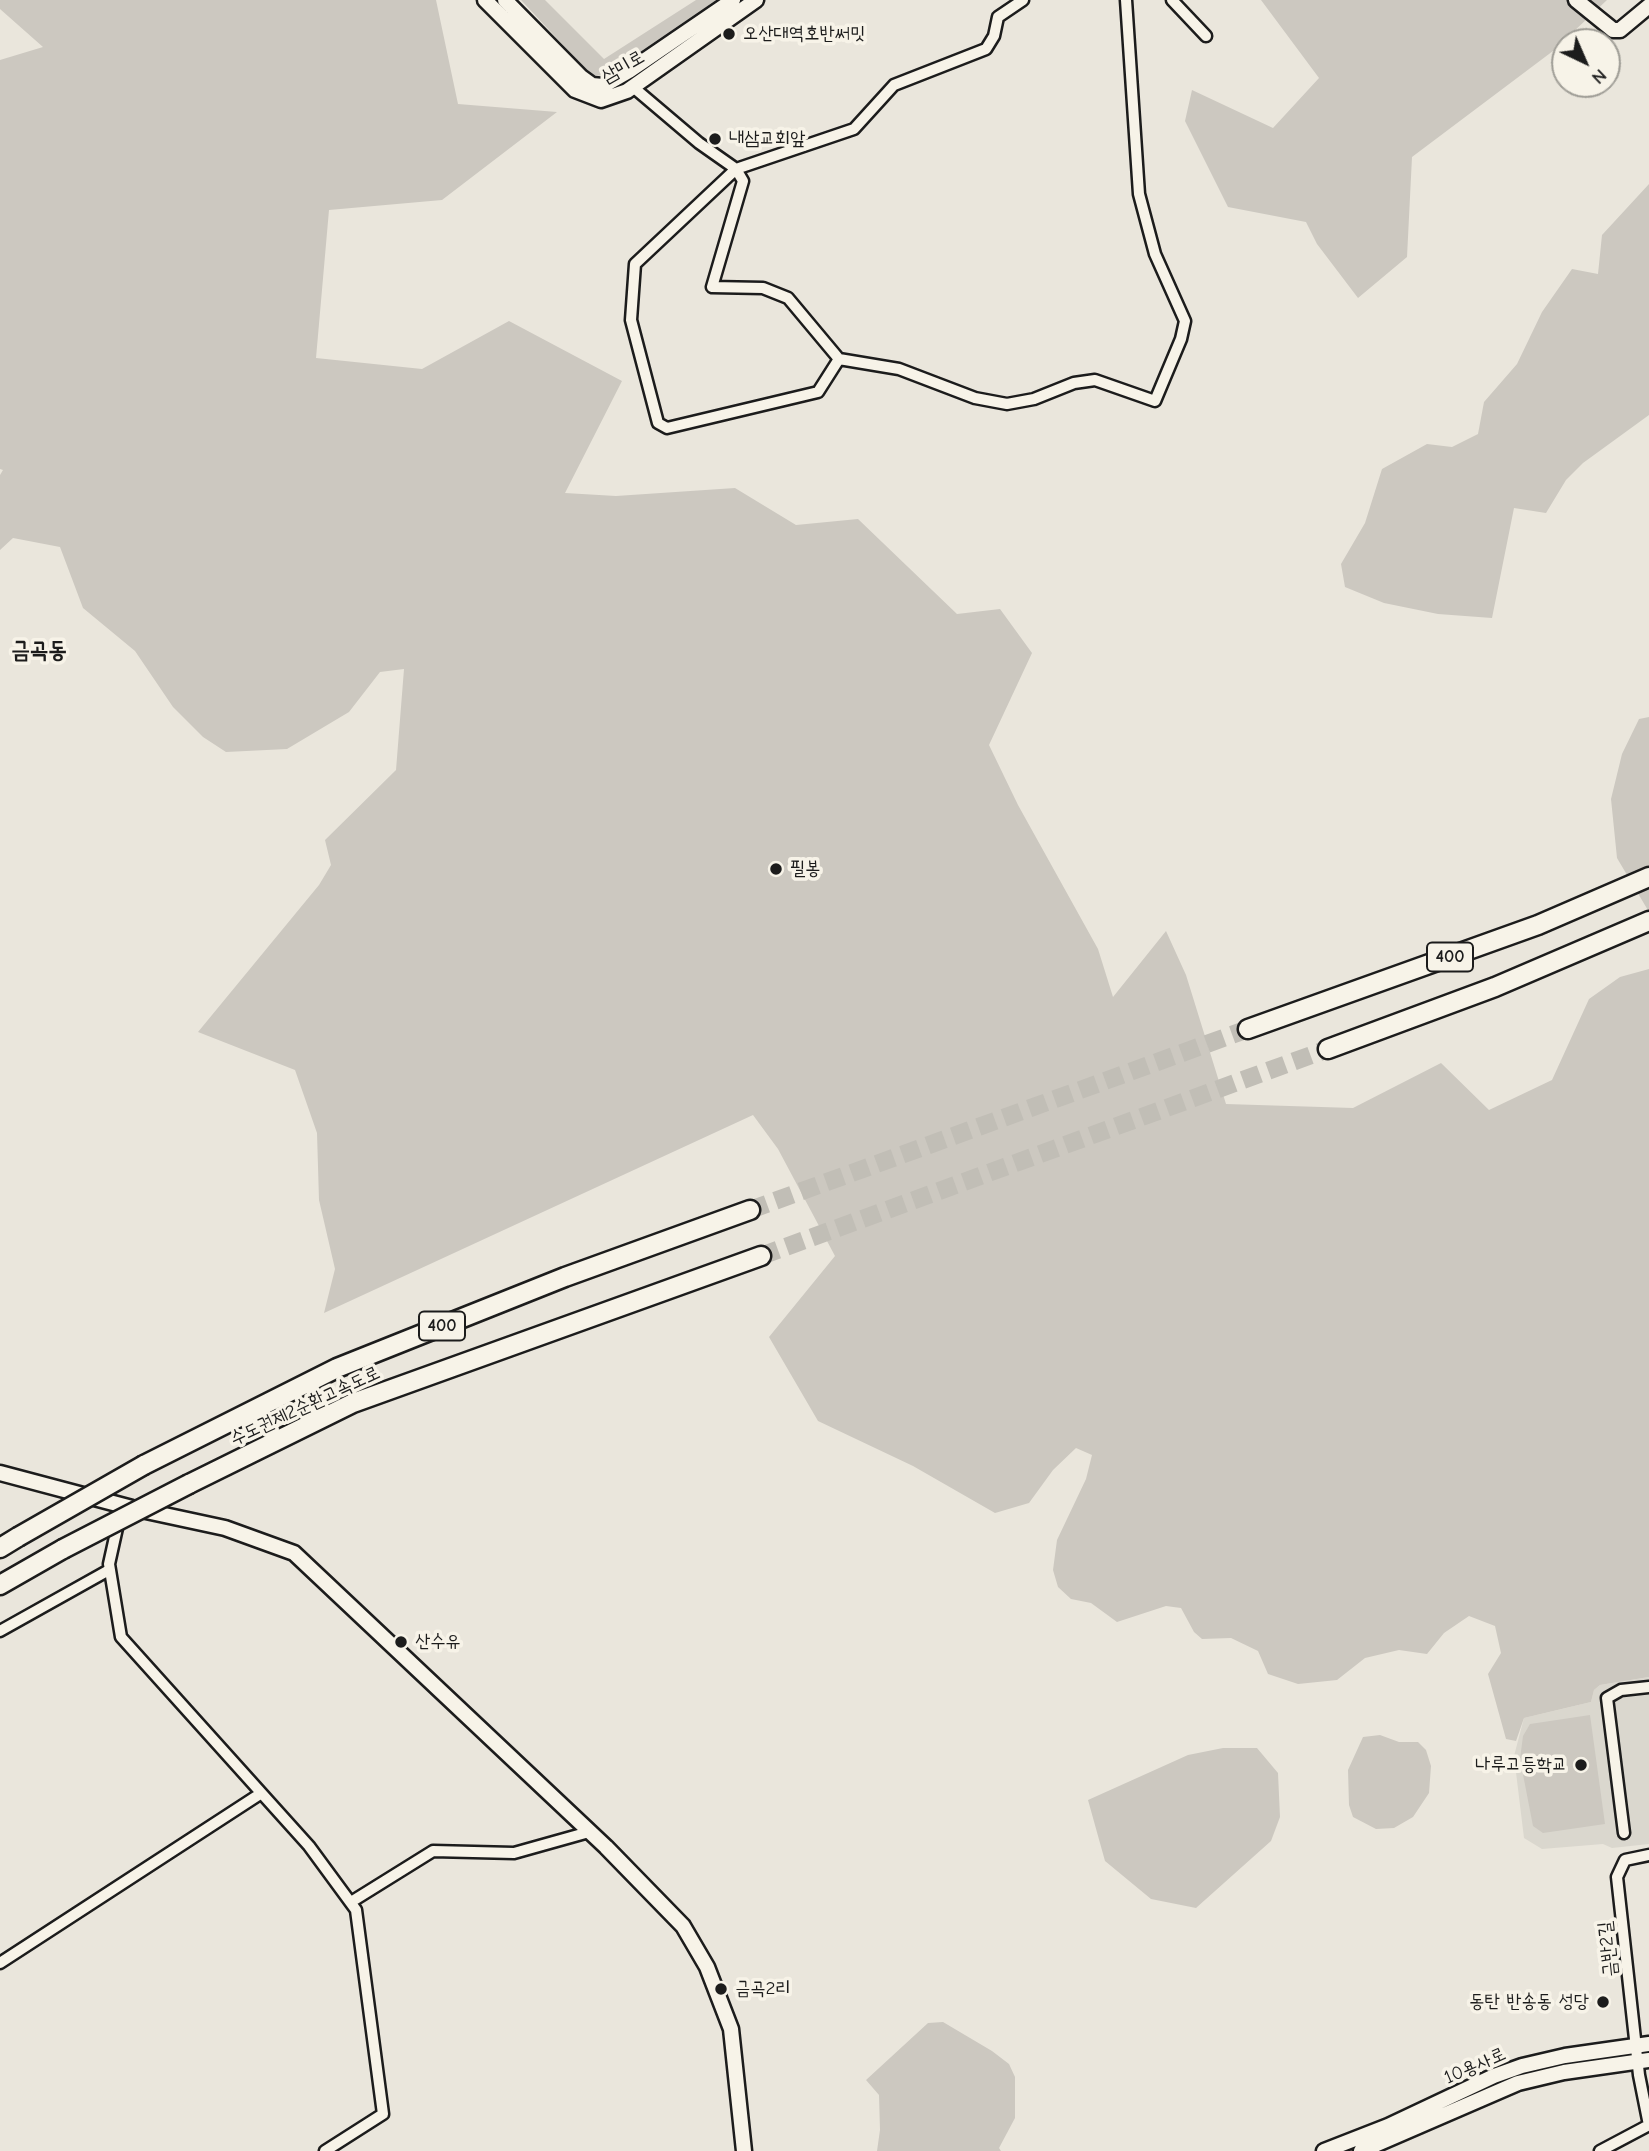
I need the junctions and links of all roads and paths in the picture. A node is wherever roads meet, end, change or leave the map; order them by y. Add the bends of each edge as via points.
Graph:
1 (485, 0) edge
2 (505, 0) edge
3 (733, 0) edge
4 (756, 0) edge
5 (1023, 0) edge
6 (1126, 0) edge
7 (1172, 0) edge
8 (1576, 0) edge
9 (1649, 6) edge
10 (1206, 36) dead end
11 (633, 87) junction
12 (736, 169) junction
13 (839, 359) junction
14 (1649, 877) edge
15 (1649, 921) edge
16 (1248, 1029) tunnel mouth
17 (1328, 1049) tunnel mouth
18 (750, 1210) tunnel mouth
19 (761, 1256) tunnel mouth
20 (0, 1473) edge
21 (122, 1505) junction
22 (0, 1548) edge
23 (110, 1570) junction
24 (0, 1585) edge
25 (0, 1631) edge
26 (1649, 1687) edge
27 (260, 1794) junction
28 (589, 1832) junction
29 (1624, 1833) dead end
30 (1649, 1855) edge
31 (351, 1902) junction
32 (0, 1963) edge
33 (1643, 2045) edge
34 (1644, 2061) edge
35 (325, 2151) edge
36 (744, 2151) edge
37 (1324, 2151) edge
38 (1362, 2151) edge
39 (1600, 2151) edge

1 - 11 street, 삼미로 via 575,90 601,100
2 - 3 street, 삼미로 via 581,77 603,86
4 - 11 street, 삼미로
5 - 12 street via 998,17 986,49 894,85 854,129
6 - 13 street via 1139,194 1155,254 1185,321 1155,401 1095,380 1007,404 975,398 899,369
7 - 10 street
8 - 9 street via 1613,30 1620,30
11 - 12 street
12 - 13 street via 743,181 712,287 763,288 788,298
12 - 13 street via 635,264 631,320 658,423 667,428 818,391
14 - 16 highway, 400 via 1538,925
15 - 17 highway, 400 via 1494,987
18 - 22 highway, 수도권제2순환고속도로 / 400, bridge via 565,1277 337,1368 144,1465
19 - 24 highway, 수도권제2순환고속도로 / 400, bridge via 353,1402
20 - 21 street
21 - 23 street
21 - 28 street via 225,1528 294,1553
23 - 25 street
23 - 27 street via 121,1637
26 - 29 street via 1621,1690 1607,1698
27 - 31 street via 309,1846
27 - 32 street
28 - 31 street via 514,1853 433,1852
28 - 36 street via 697,1945 731,2029
30 - 33 street, 금반2길 via 1625,1860 1618,1871
31 - 35 street via 356,1910 383,2114
33 - 34 street, 금반2길
33 - 37 street, 10용사로 via 1522,2066
34 - 38 street, 10용사로 via 1518,2083
34 - 39 street, 금반2길 via 1649,2125

